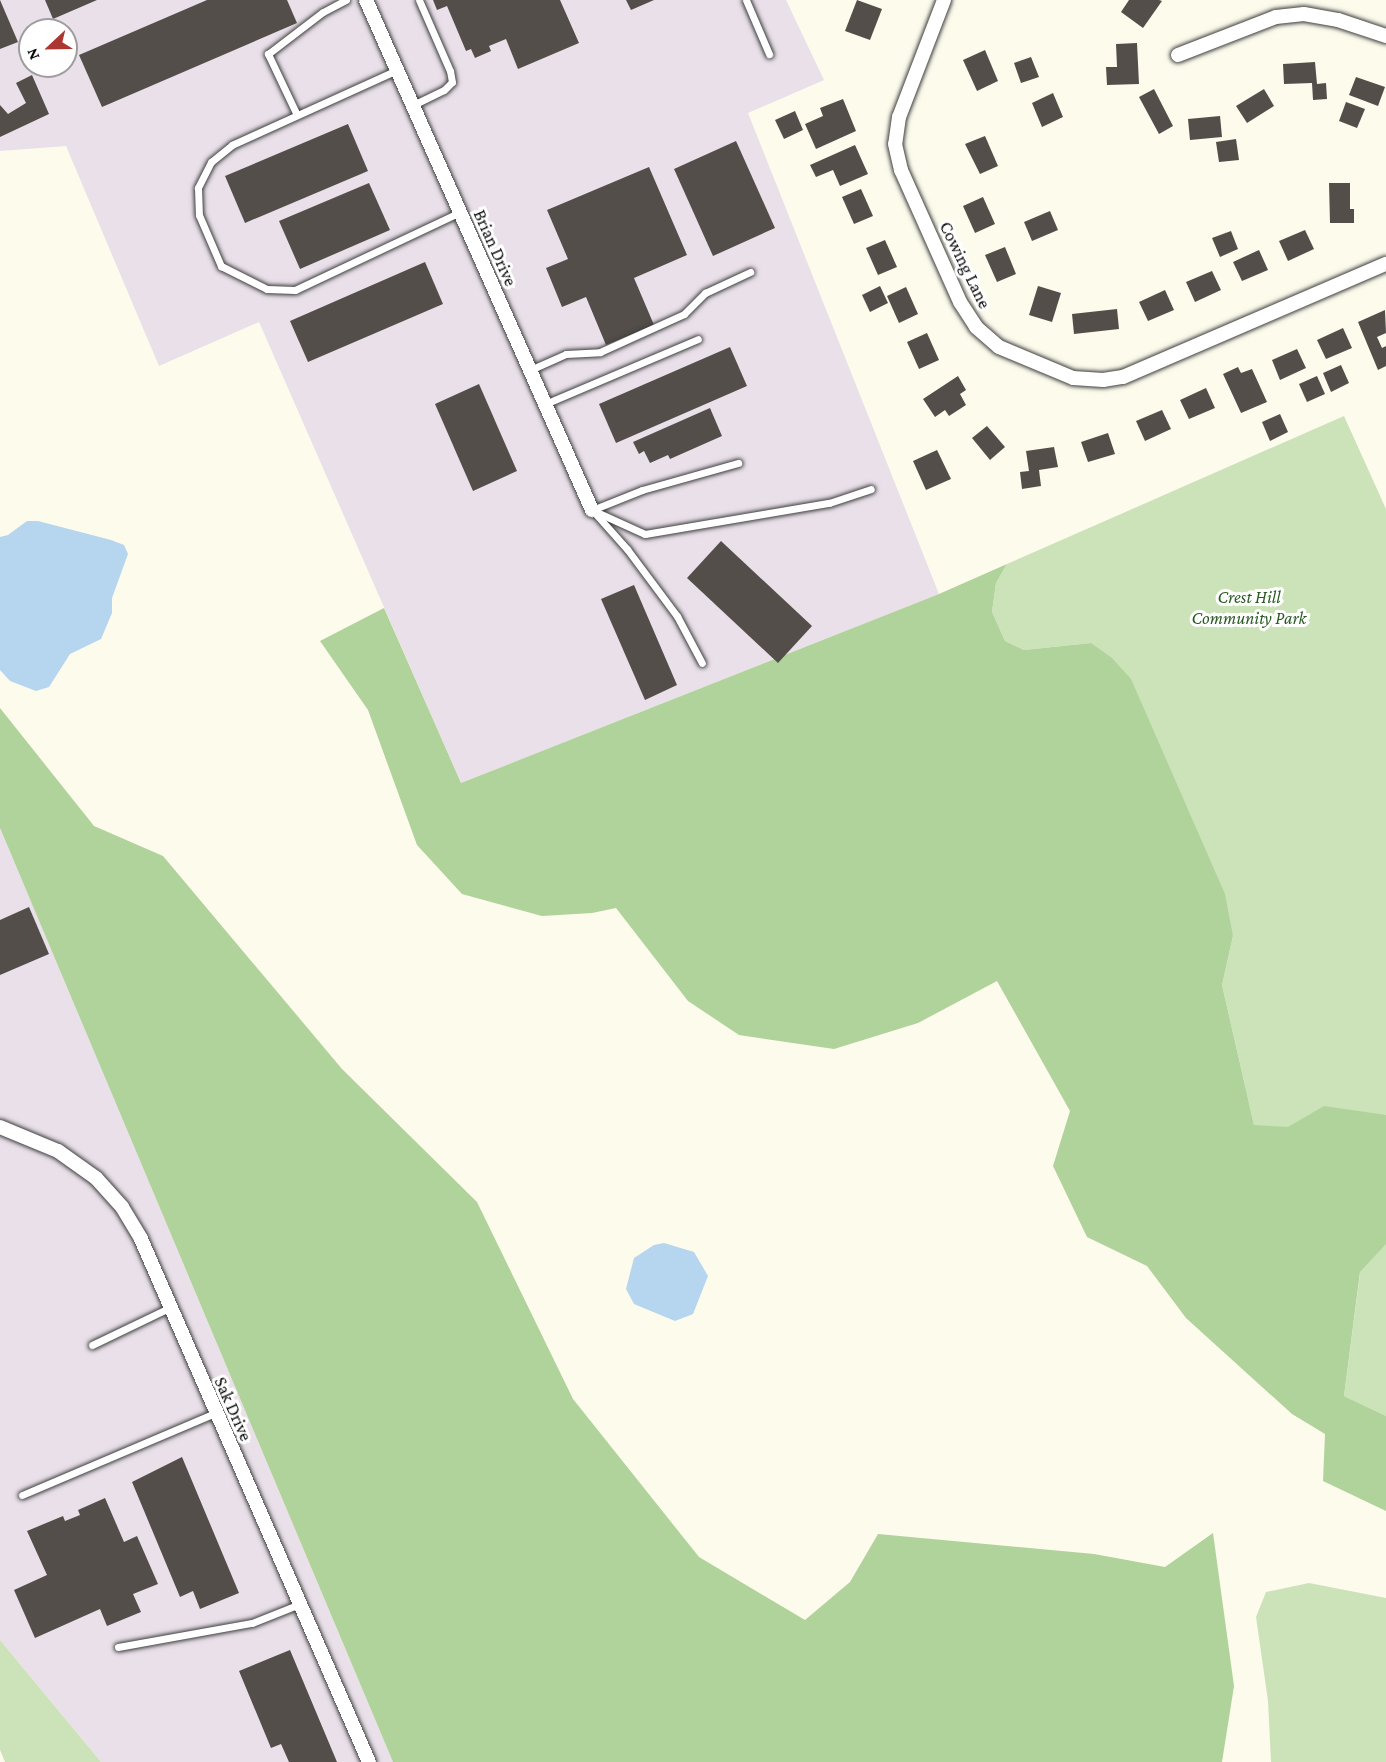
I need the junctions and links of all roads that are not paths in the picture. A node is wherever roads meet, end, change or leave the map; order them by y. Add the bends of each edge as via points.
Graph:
1 (345, 0) edge
2 (366, 0) edge
3 (419, 0) edge
4 (746, 0) edge
5 (944, 0) edge
6 (1386, 36) edge
7 (769, 54) dead end
8 (1178, 55) dead end
9 (397, 70) junction
10 (413, 105) junction
11 (297, 115) junction
12 (460, 212) junction
13 (1386, 264) edge
14 (750, 272) dead end
15 (698, 339) dead end
16 (530, 370) junction
17 (545, 405) junction
18 (738, 463) dead end
19 (871, 489) dead end
20 (592, 510) junction
21 (702, 663) dead end
22 (0, 1127) edge
23 (169, 1308) junction
24 (92, 1345) dead end
25 (215, 1413) junction
26 (22, 1494) dead end
27 (300, 1604) junction
28 (118, 1647) dead end
29 (369, 1762) edge

1 - 11 lane via 268,54
2 - 9 street, Brian Drive
3 - 10 lane via 452,82
4 - 7 lane
5 - 13 street, Cowing Lane via 899,117 895,144 901,170 960,302 976,327 999,347 1066,376 1113,379
6 - 8 street via 1338,20 1304,14 1276,17
9 - 10 street, Brian Drive
9 - 11 lane
10 - 12 street, Brian Drive
11 - 12 lane via 232,145 211,162 198,188 199,215 221,266 267,289 296,290
12 - 16 street, Brian Drive
14 - 16 lane via 705,293 684,314 600,352 566,354
15 - 17 lane
16 - 17 street, Brian Drive
17 - 20 street, Brian Drive
18 - 20 lane via 642,490
19 - 20 lane via 829,503 645,534
20 - 21 lane via 677,616
22 - 23 street, Sak Drive via 58,1151 96,1178 122,1207 141,1239
23 - 24 lane
23 - 25 street, Sak Drive
25 - 26 lane
25 - 27 street, Sak Drive
27 - 28 lane via 252,1623
27 - 29 street, Sak Drive

